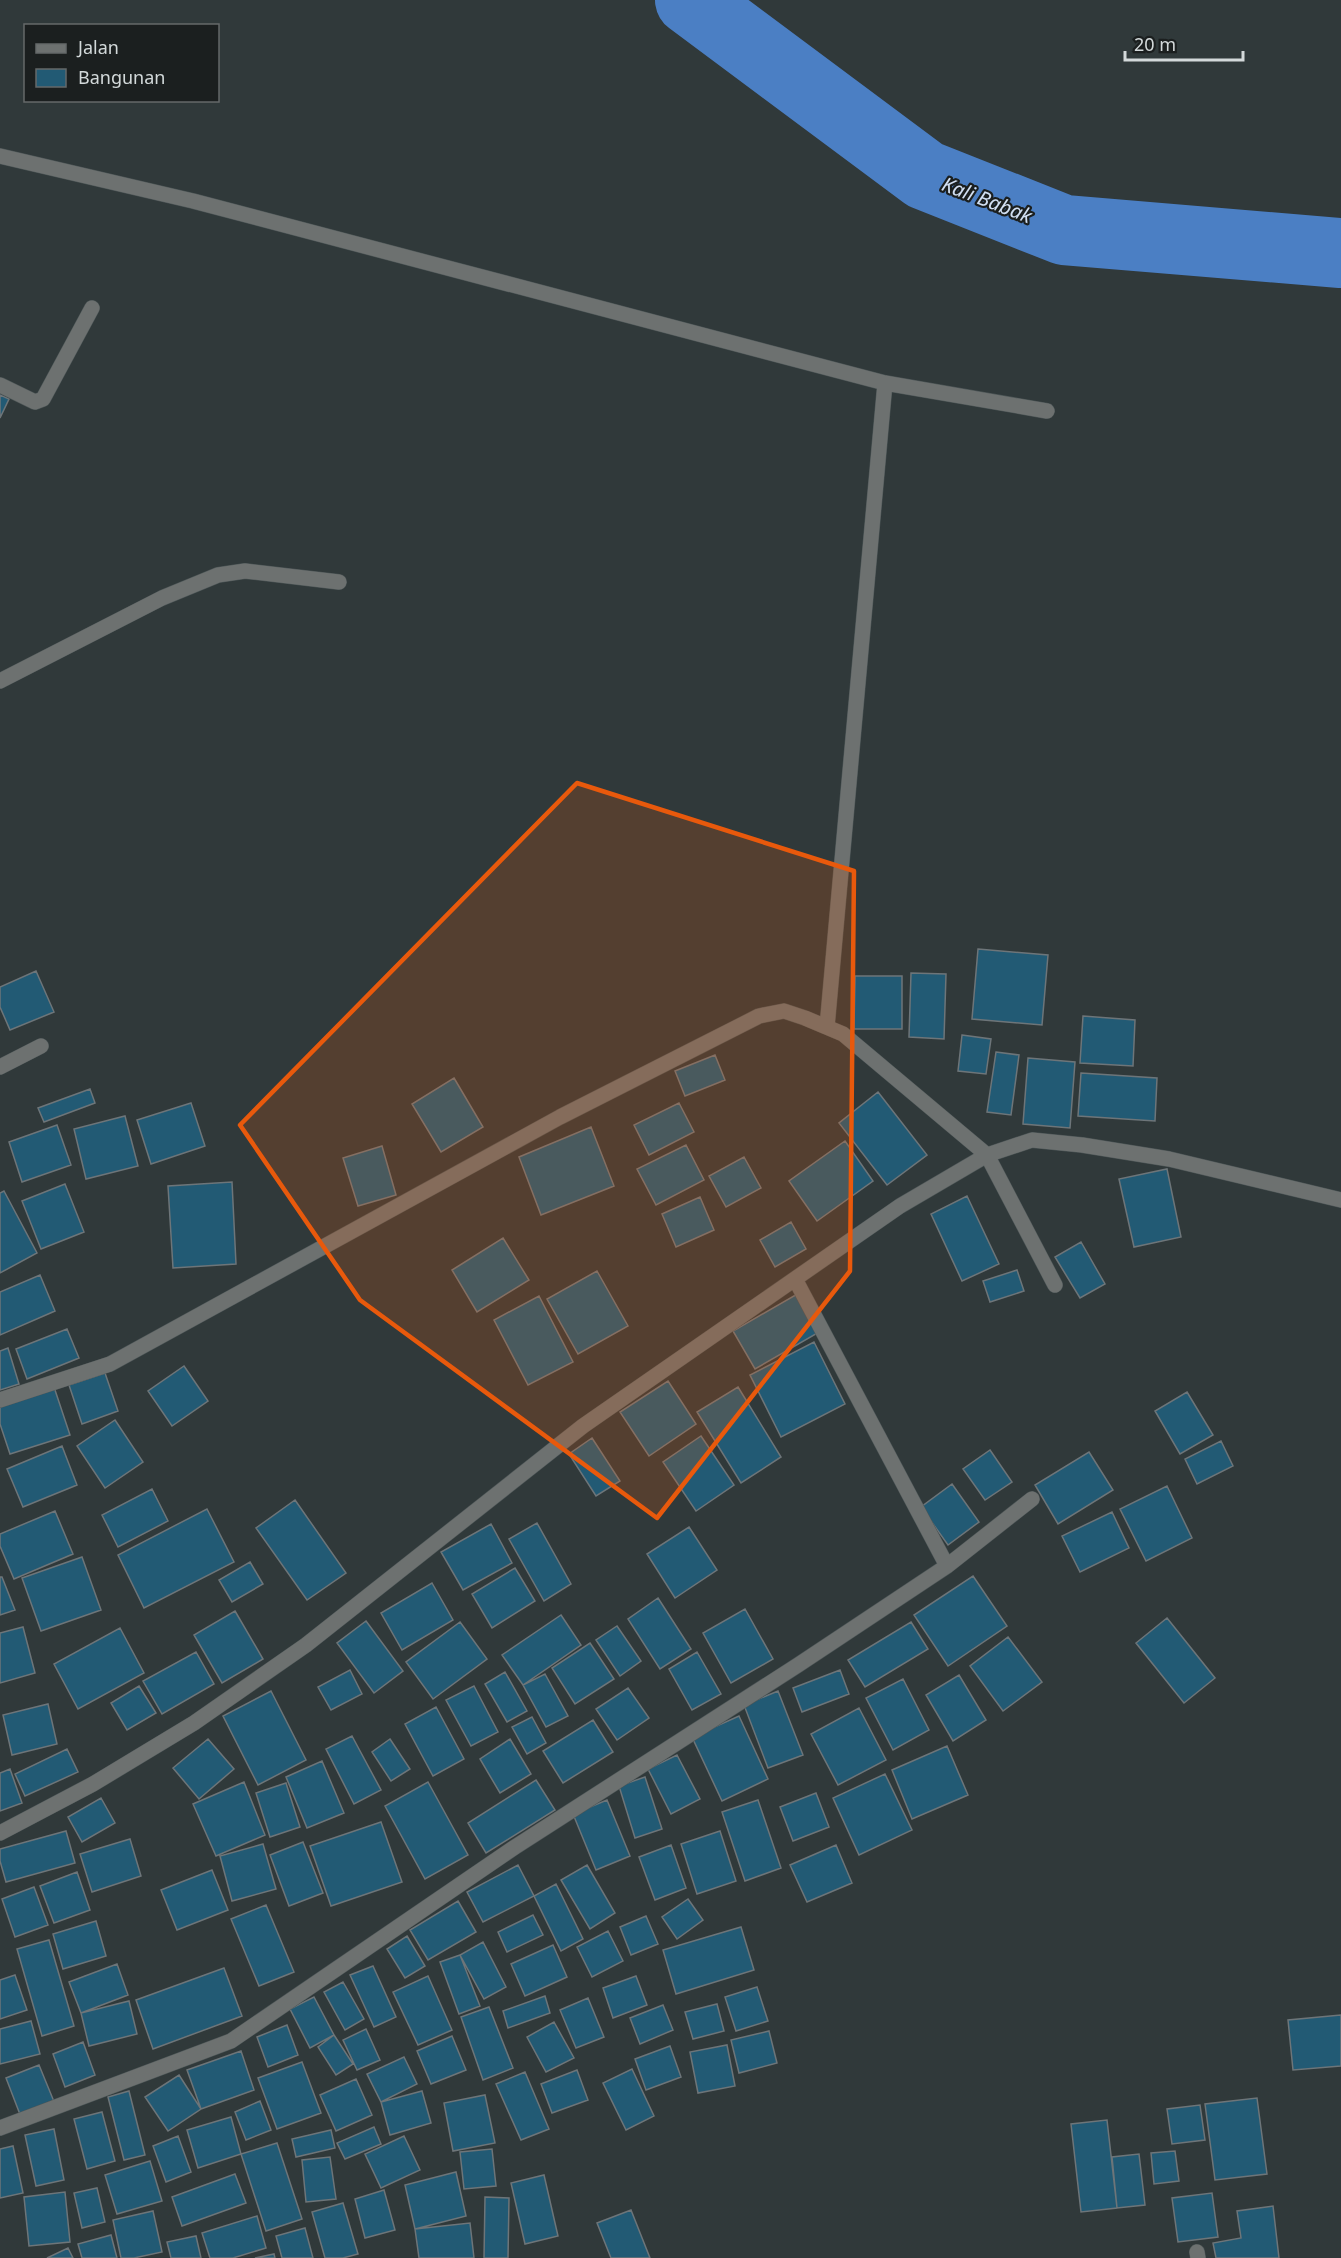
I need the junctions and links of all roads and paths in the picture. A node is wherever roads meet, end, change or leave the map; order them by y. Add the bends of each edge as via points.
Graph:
1 (0, 156) edge
2 (92, 308) dead end
3 (885, 383) junction
4 (0, 385) edge
5 (1047, 411) dead end
6 (339, 582) dead end
7 (0, 681) edge
8 (827, 1027) junction
9 (41, 1046) dead end
10 (0, 1067) edge
11 (987, 1155) junction
12 (1341, 1200) edge
13 (795, 1279) junction
14 (1056, 1285) dead end
15 (0, 1401) edge
16 (1032, 1499) dead end
17 (947, 1566) junction
18 (0, 1833) edge
19 (0, 2128) edge

1 - 3 street via 205,204
2 - 4 street via 43,399 35,402
3 - 5 street
3 - 8 street
6 - 7 street via 245,571 218,575 162,598
8 - 11 street via 843,1034
8 - 15 street via 784,1011 759,1016 560,1117 110,1364
9 - 10 street
11 - 12 street via 1032,1140 1082,1145 1169,1160
11 - 13 street via 900,1206
11 - 14 street
13 - 17 street
13 - 18 street via 584,1426 306,1645 194,1723 93,1784
16 - 17 street
17 - 19 street via 515,1847 231,2041

